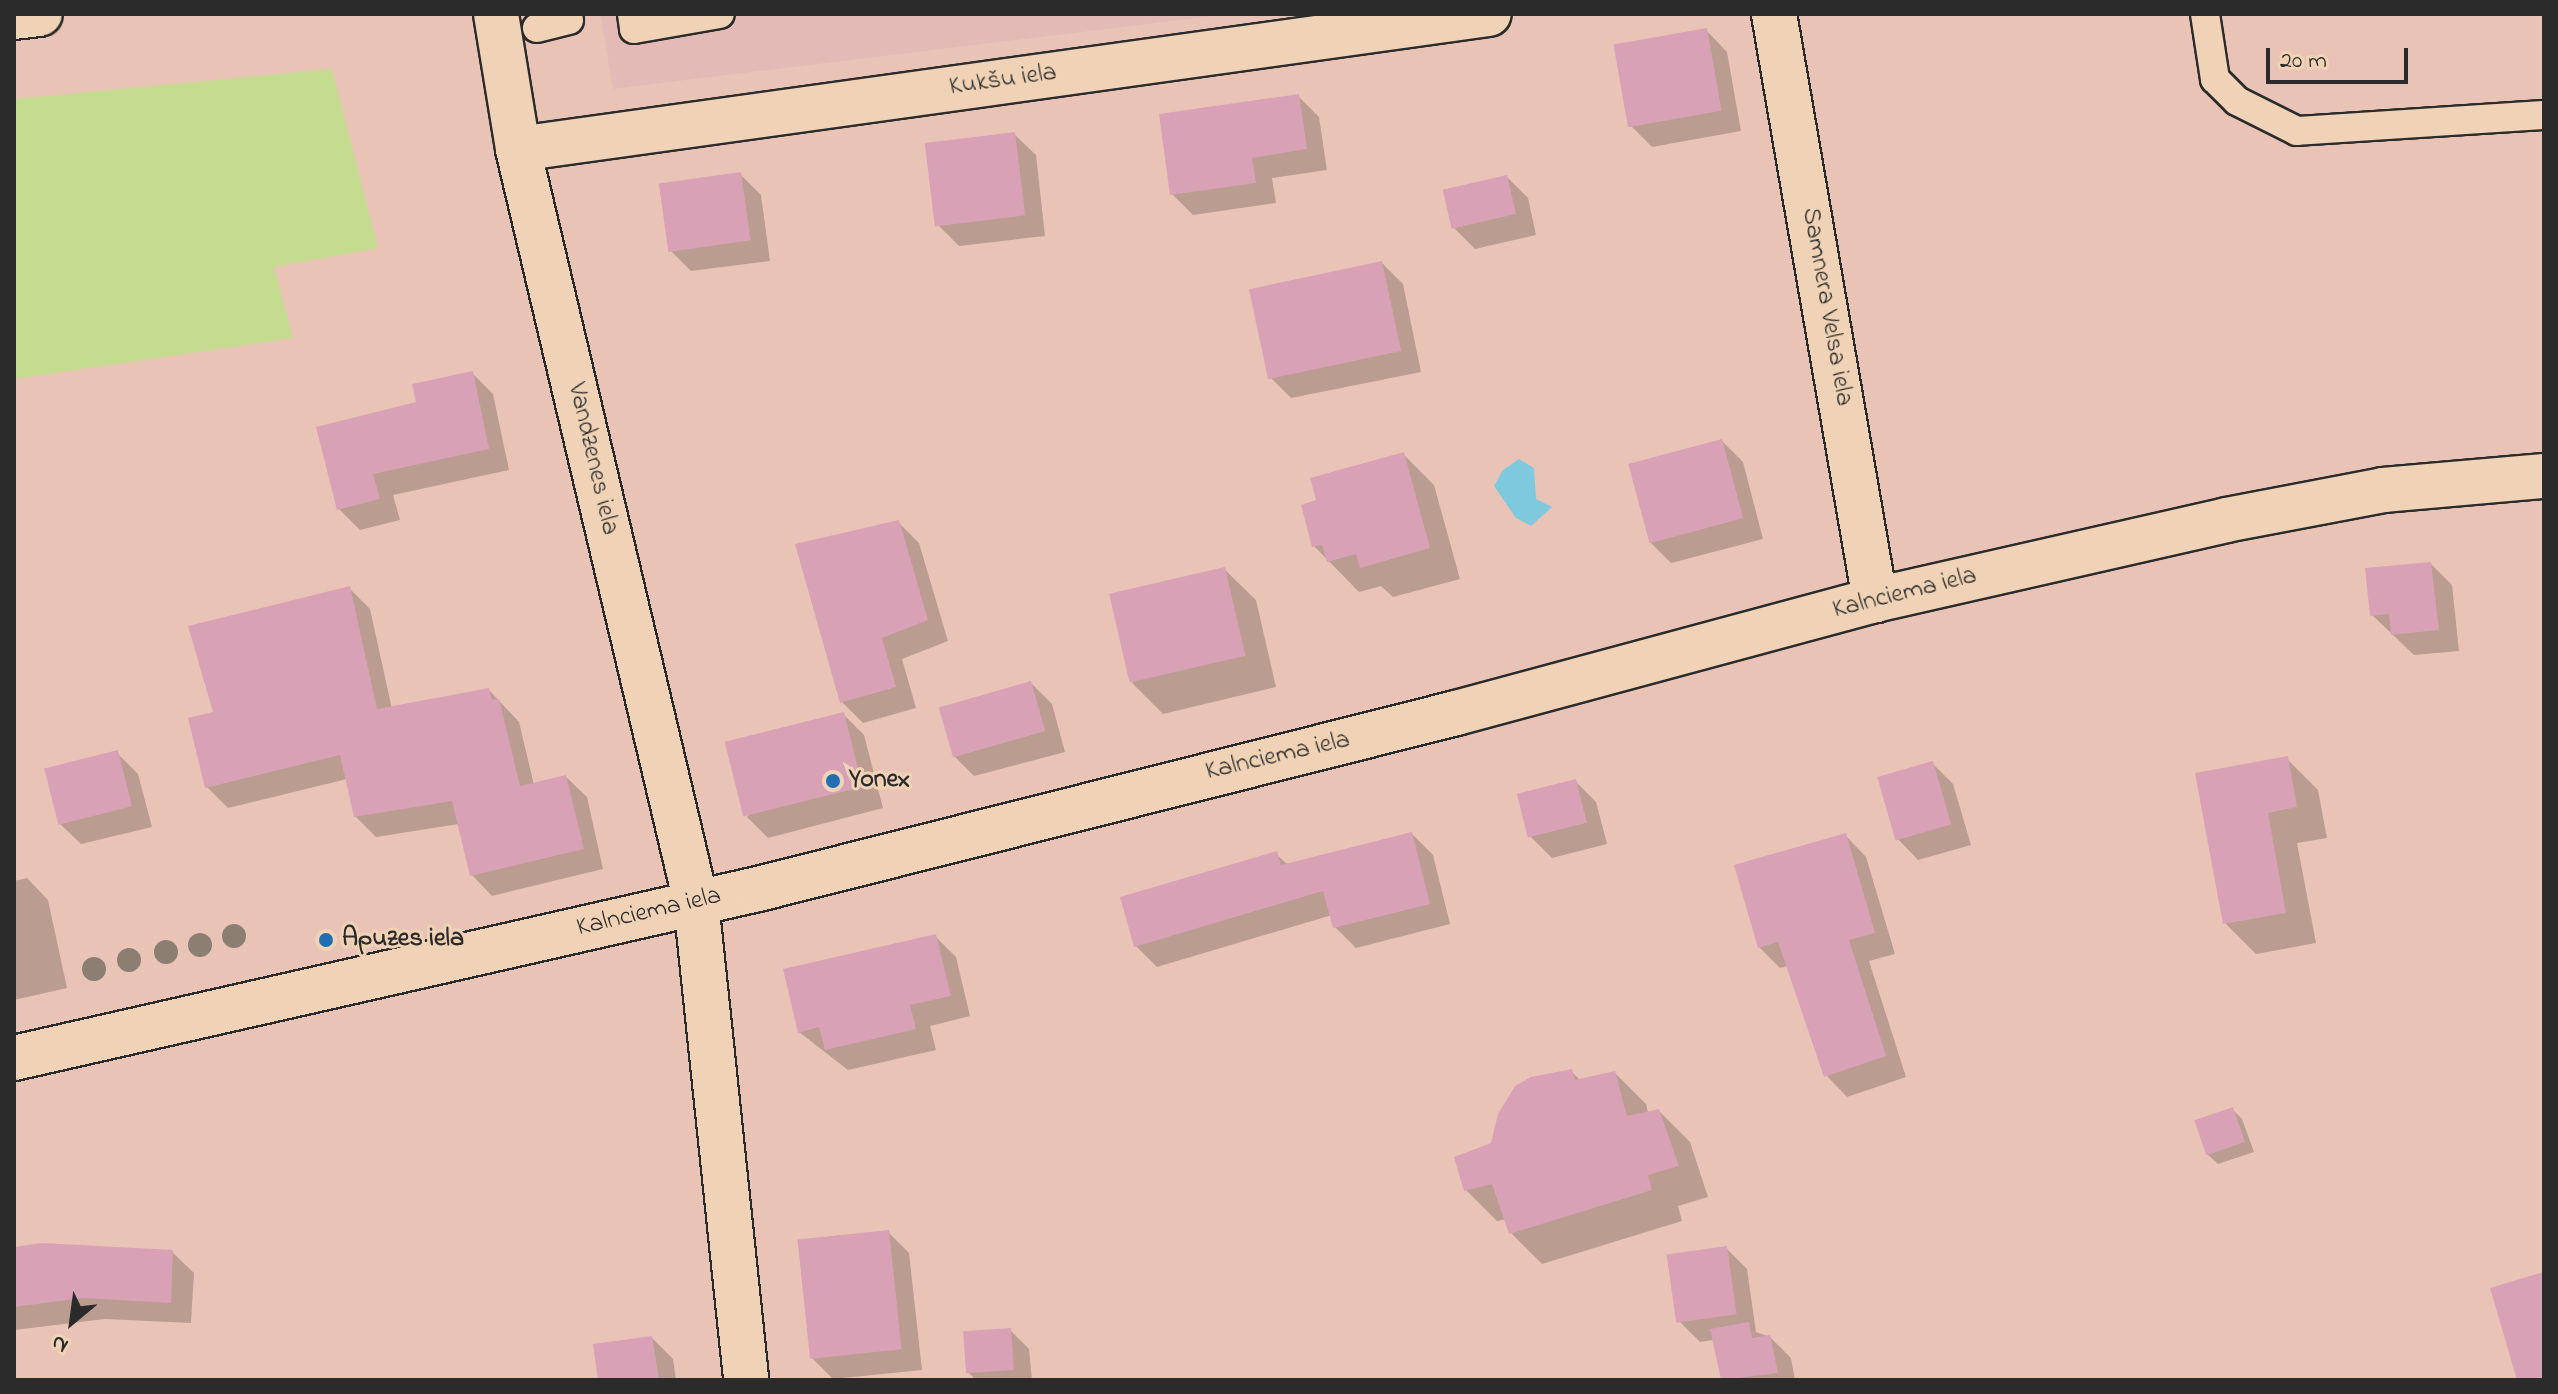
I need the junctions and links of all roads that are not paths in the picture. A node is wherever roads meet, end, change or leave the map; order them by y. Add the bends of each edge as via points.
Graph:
1 (40, 14) edge
2 (496, 14) edge
3 (632, 14) edge
4 (720, 14) edge
5 (1489, 14) edge
6 (1774, 14) edge
7 (2205, 14) edge
8 (14, 17) edge
9 (569, 20) dead end
10 (537, 28) dead end
11 (2544, 115) edge
12 (518, 149) junction
13 (2544, 476) edge
14 (1875, 600) junction
15 (696, 902) junction
16 (14, 1058) edge
17 (746, 1380) edge

1 - 8 street
2 - 12 street, Vandzenes iela
3 - 4 lane via 634,29
5 - 12 street, Kukšu iela
6 - 14 street, Samnera Velsa iela
7 - 11 lane via 2215,79 2237,101 2297,131
9 - 10 lane
12 - 15 street, Vandzenes iela
13 - 14 street, Kalnciema iela via 2383,490
14 - 15 street, Kalnciema iela via 1442,716
15 - 16 street, Kalnciema iela via 373,980
15 - 17 street

